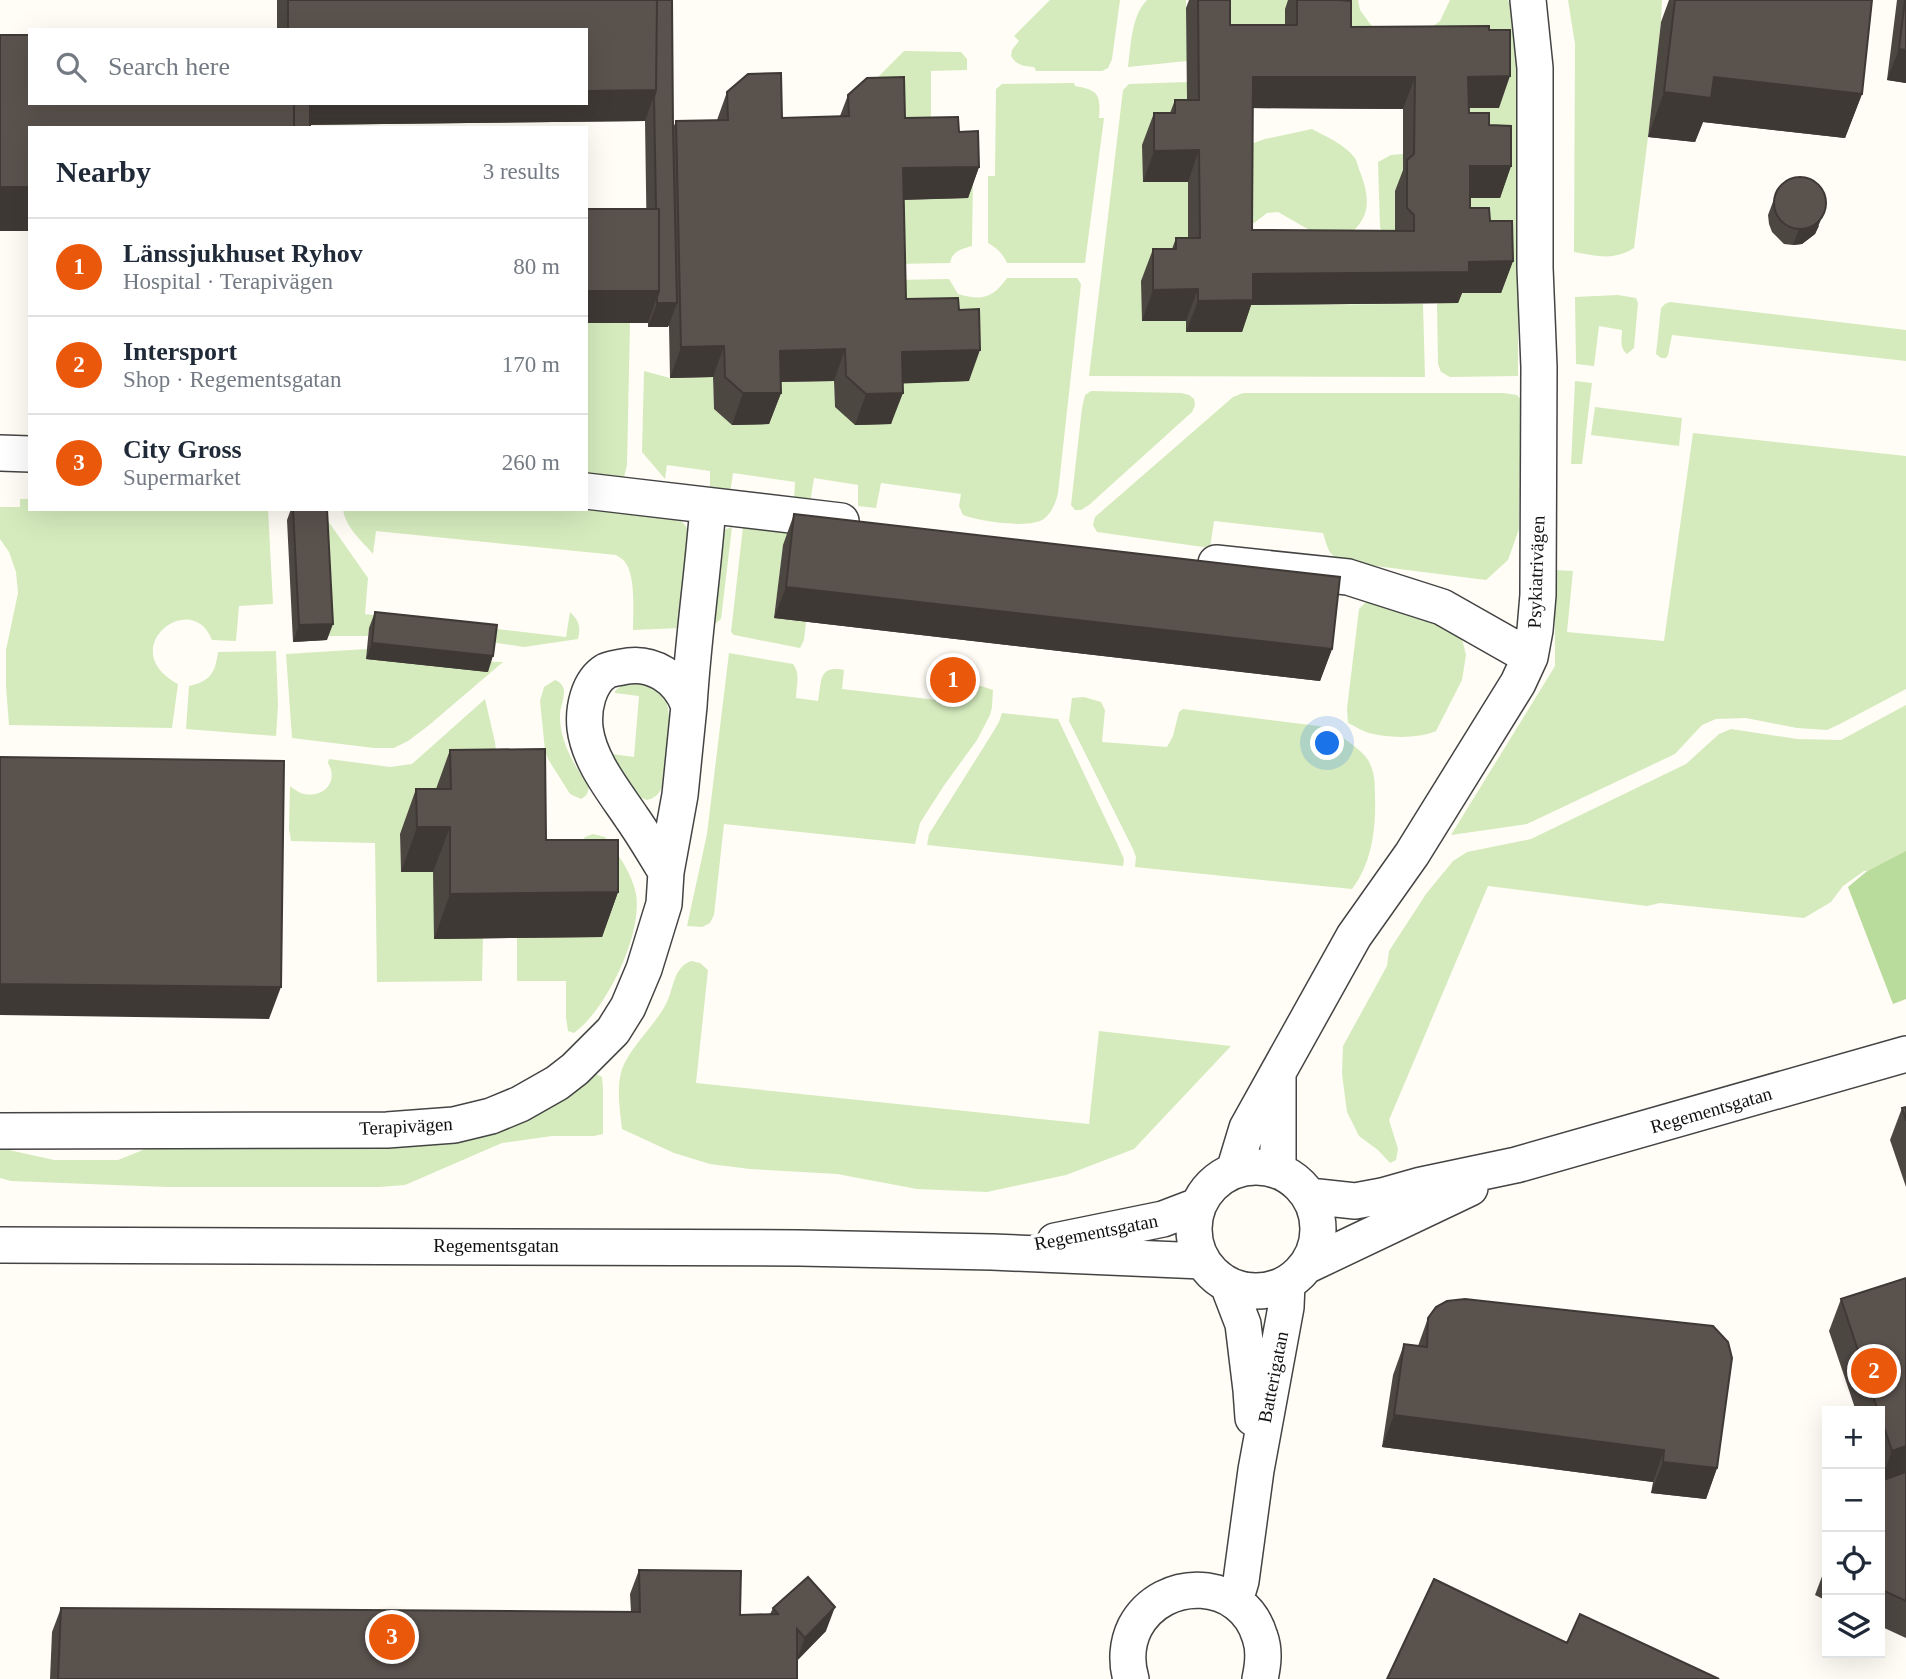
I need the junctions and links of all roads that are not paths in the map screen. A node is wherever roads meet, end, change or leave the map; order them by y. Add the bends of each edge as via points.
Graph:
1 (1528, 0) edge
2 (0, 453) edge
3 (28, 454) edge
4 (588, 491) edge
5 (708, 506) junction
6 (874, 524) edge
7 (1180, 558) edge
8 (1530, 657) junction
9 (689, 706) junction
10 (666, 872) junction
11 (1906, 1054) edge
12 (1278, 1073) junction
13 (0, 1131) edge
14 (1516, 1165) junction
15 (1234, 1171) junction
16 (1278, 1171) junction
17 (1309, 1196) junction
18 (1198, 1206) junction
19 (0, 1245) edge
20 (992, 1252) junction
21 (1202, 1261) junction
22 (1297, 1274) junction
23 (1228, 1285) junction
24 (1256, 1470) junction
25 (1234, 1601) junction
26 (1131, 1679) edge
27 (1260, 1679) edge

1 - 8 street, Psykiatrivägen via 1535,68 1539,367 1538,595
2 - 3 street
4 - 5 street
5 - 6 street
5 - 9 street, Terapivägen
7 - 8 street via 1348,577 1442,607
8 - 12 street, Psykiatrivägen via 1418,844 1354,936
9 - 10 street, Terapivägen
9 - 10 street via 675,681 652,668 630,666 606,671 592,686 585,706 585,729 597,765
10 - 13 street, Terapivägen via 664,904 644,969 613,1031 557,1083 491,1116 454,1125 387,1129
11 - 14 street, Regementsgatan
12 - 15 street, Psykiatrivägen via 1247,1128
12 - 16 street, Psykiatrivägen
14 - 17 street, Regementsgatan via 1355,1201
14 - 22 street, Regementsgatan
15 - 16 street via 1256,1167
15 - 18 street via 1218,1179
16 - 17 street via 1296,1181
17 - 22 street via 1318,1231 1314,1250
18 - 20 street, Regementsgatan via 1152,1222
18 - 21 street via 1193,1225
19 - 20 street, Regementsgatan
20 - 21 street, Regementsgatan
21 - 23 street
22 - 23 street via 1268,1290
22 - 24 street, Batterigatan via 1286,1307
23 - 24 street, Batterigatan via 1242,1324
24 - 25 street, Batterigatan via 1241,1581
25 - 26 street via 1195,1589 1156,1602 1141,1616 1131,1635 1127,1655
25 - 27 street via 1250,1616 1260,1636 1264,1657

